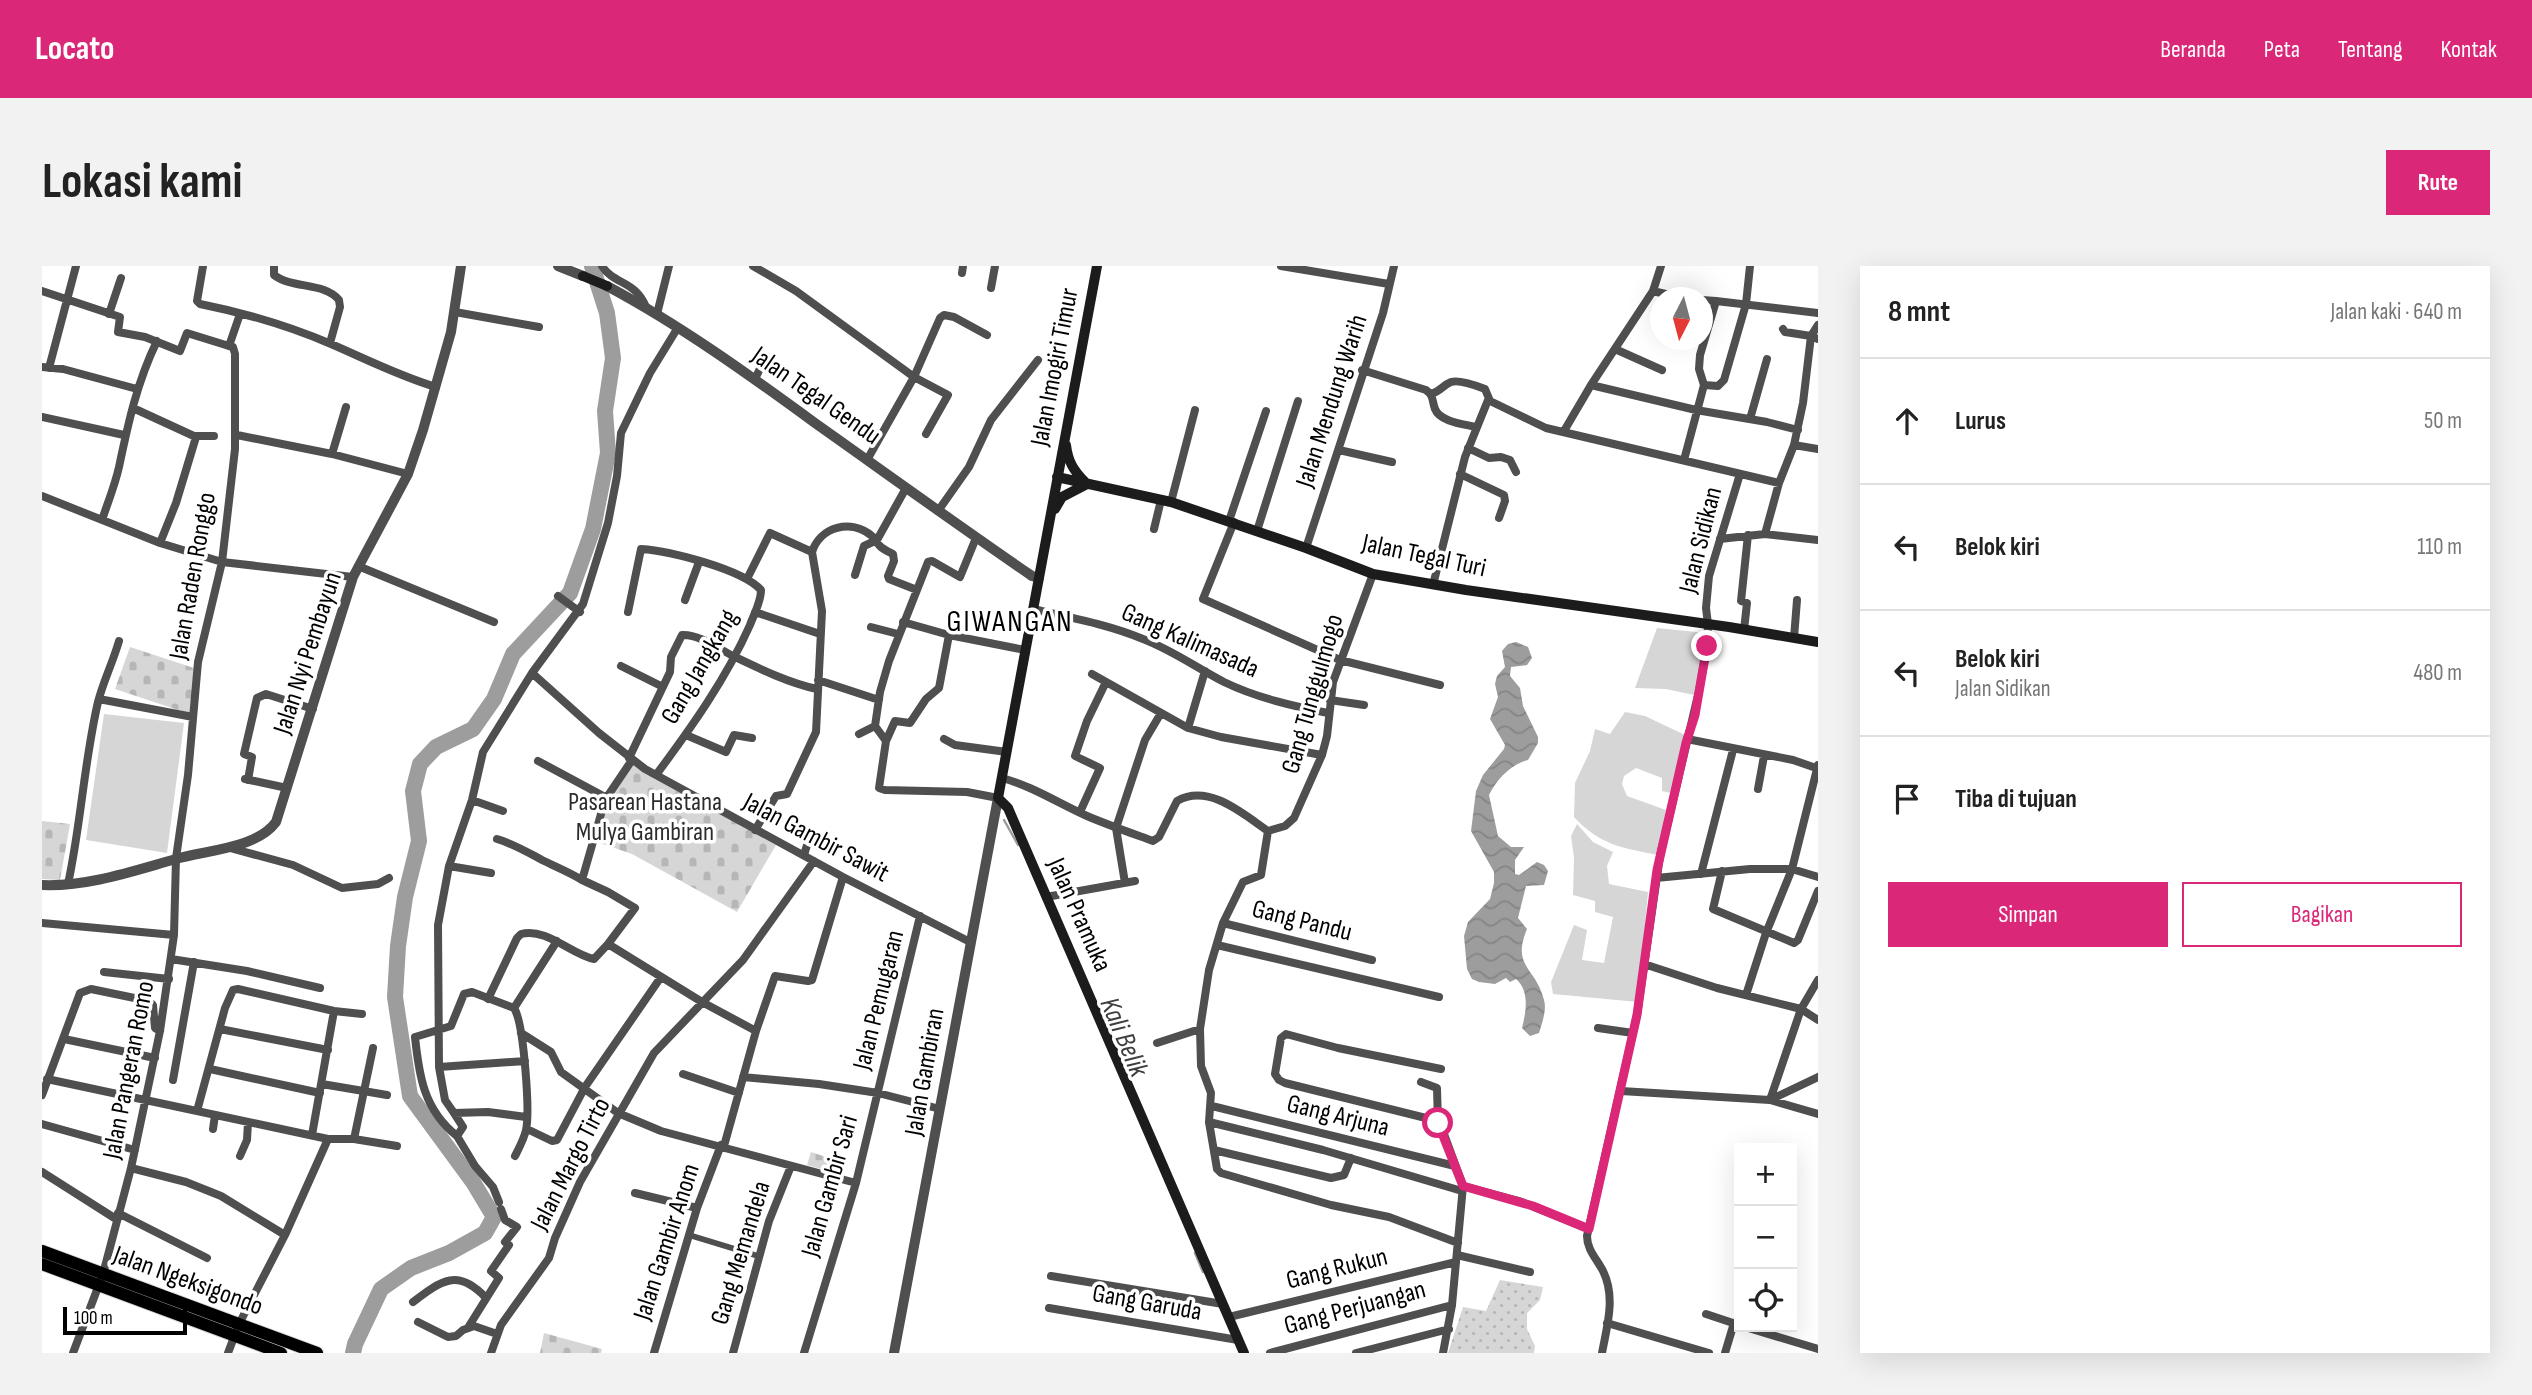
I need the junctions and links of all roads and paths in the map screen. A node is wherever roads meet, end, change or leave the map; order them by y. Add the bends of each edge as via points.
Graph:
1 (76, 266) edge
2 (203, 266) edge
3 (274, 266) edge
4 (461, 266) edge
5 (558, 266) edge
6 (602, 266) edge
7 (669, 266) edge
8 (753, 266) edge
9 (995, 266) edge
10 (1097, 266) edge
11 (1281, 266) edge
12 (1394, 266) edge
13 (1661, 266) edge
14 (1750, 266) edge
15 (583, 276) joint
16 (121, 278) dead end
17 (1389, 284) junction
18 (607, 286) joint
19 (1654, 287) edge
20 (991, 288) dead end
21 (42, 291) edge
22 (1650, 296) edge
23 (66, 299) junction
24 (1713, 301) edge
25 (1716, 301) junction
26 (1746, 304) junction
27 (646, 307) junction
28 (455, 312) junction
29 (1818, 313) edge
30 (109, 314) junction
31 (240, 314) junction
32 (657, 314) junction
33 (1818, 325) edge
34 (539, 327) dead end
35 (677, 329) junction
36 (1783, 329) dead end
37 (987, 335) dead end
38 (1814, 337) edge
39 (157, 341) junction
40 (330, 343) junction
41 (229, 346) junction
42 (1615, 349) junction
43 (766, 356) dead end
44 (1767, 359) dead end
45 (1038, 360) dead end
46 (46, 367) edge
47 (1362, 370) junction
48 (1662, 370) dead end
49 (914, 377) junction
50 (755, 379) junction
51 (1591, 385) junction
52 (1704, 385) junction
53 (436, 387) junction
54 (137, 388) junction
55 (1431, 394) junction
56 (1297, 401) dead end
57 (1490, 401) junction
58 (346, 407) dead end
59 (133, 408) junction
60 (1696, 410) junction
61 (1195, 411) dead end
62 (1266, 411) dead end
63 (42, 417) edge
64 (1750, 419) junction
65 (1476, 427) junction
66 (1798, 430) junction
67 (1564, 431) junction
68 (926, 434) dead end
69 (124, 435) junction
70 (237, 435) junction
71 (196, 436) junction
72 (214, 436) dead end
73 (249, 437) junction
74 (1065, 439) junction
75 (1794, 445) junction
76 (1468, 447) junction
77 (235, 449) junction
78 (1818, 449) edge
79 (1339, 450) junction
80 (332, 454) junction
81 (867, 460) junction
82 (1684, 460) junction
83 (1392, 462) dead end
84 (1516, 471) dead end
85 (408, 474) junction
86 (1460, 474) junction
87 (1740, 474) junction
88 (1058, 477) junction
89 (1779, 483) junction
90 (1087, 484) junction
91 (906, 488) junction
92 (42, 496) edge
93 (1166, 501) junction
94 (938, 510) junction
95 (1051, 516) junction
96 (1499, 518) dead end
97 (102, 520) junction
98 (1231, 522) junction
99 (1154, 528) dead end
100 (1258, 531) junction
101 (1765, 534) junction
102 (1748, 535) junction
103 (976, 538) junction
104 (1720, 539) junction
105 (877, 540) junction
106 (1818, 540) edge
107 (160, 543) junction
108 (1306, 548) junction
109 (812, 552) junction
110 (222, 562) junction
111 (699, 562) junction
112 (358, 566) junction
113 (1373, 574) junction
114 (855, 575) dead end
115 (353, 577) junction
116 (1039, 578) junction
117 (747, 579) junction
118 (1433, 585) junction
119 (916, 590) junction
120 (559, 597) dead end
121 (685, 600) dead end
122 (1797, 600) dead end
123 (1033, 609) junction
124 (579, 611) junction
125 (628, 612) dead end
126 (755, 612) junction
127 (494, 622) dead end
128 (903, 622) junction
129 (1708, 624) junction
130 (871, 627) dead end
131 (1744, 630) junction
132 (820, 634) junction
133 (898, 634) junction
134 (949, 635) junction
135 (1794, 638) junction
136 (120, 641) dead end
137 (1818, 642) edge
138 (1026, 650) junction
139 (736, 657) junction
140 (1340, 660) junction
141 (621, 666) dead end
142 (1205, 671) junction
143 (532, 673) junction
144 (1092, 674) dead end
145 (818, 684) junction
146 (1105, 684) junction
147 (1440, 685) dead end
148 (663, 687) junction
149 (99, 699) junction
150 (879, 700) junction
151 (1330, 700) junction
152 (1364, 705) dead end
153 (313, 709) junction
154 (1161, 713) junction
155 (1328, 713) junction
156 (193, 717) junction
157 (875, 726) junction
158 (1188, 728) junction
159 (859, 734) dead end
160 (686, 736) junction
161 (752, 738) dead end
162 (944, 739) dead end
163 (1687, 739) junction
164 (886, 741) junction
165 (1733, 750) junction
166 (1007, 752) junction
167 (1322, 755) junction
168 (1764, 756) junction
169 (630, 759) junction
170 (538, 761) dead end
171 (1817, 766) edge
172 (656, 775) junction
173 (1002, 778) junction
174 (287, 788) junction
175 (1758, 789) dead end
176 (607, 798) junction
177 (998, 798) junction
178 (472, 800) junction
179 (1806, 808) junction
180 (1818, 810) edge
181 (503, 811) dead end
182 (1080, 813) junction
183 (1116, 828) junction
184 (755, 830) junction
185 (1268, 831) junction
186 (810, 832) dead end
187 (497, 839) dead end
188 (228, 847) junction
189 (804, 855) junction
190 (176, 858) junction
191 (814, 861) junction
192 (449, 866) junction
193 (1793, 869) junction
194 (1722, 871) junction
195 (491, 873) dead end
196 (1701, 874) junction
197 (843, 877) junction
198 (1818, 877) edge
199 (389, 878) dead end
200 (1656, 878) junction
201 (582, 880) junction
202 (1135, 881) dead end
203 (1125, 883) junction
204 (68, 884) junction
205 (42, 885) edge
206 (1818, 891) edge
207 (1046, 897) junction
208 (920, 916) junction
209 (42, 923) edge
210 (1223, 923) junction
211 (1766, 933) junction
212 (174, 935) junction
213 (557, 941) junction
214 (970, 942) junction
215 (608, 944) junction
216 (1217, 945) junction
217 (171, 960) junction
218 (1372, 960) dead end
219 (194, 962) junction
220 (1644, 964) junction
221 (104, 972) dead end
222 (660, 977) junction
223 (169, 979) junction
224 (1818, 980) edge
225 (320, 988) dead end
226 (1746, 995) junction
227 (1439, 997) dead end
228 (488, 999) junction
229 (702, 1002) junction
230 (514, 1008) junction
231 (1801, 1009) junction
232 (334, 1011) junction
233 (362, 1014) dead end
234 (1818, 1020) edge
235 (1598, 1028) dead end
236 (438, 1029) junction
237 (1200, 1029) junction
238 (220, 1030) junction
239 (160, 1031) junction
240 (756, 1031) junction
241 (521, 1033) junction
242 (1633, 1033) junction
243 (64, 1039) junction
244 (1157, 1043) dead end
245 (373, 1048) dead end
246 (328, 1050) junction
247 (155, 1058) junction
248 (525, 1061) junction
249 (439, 1067) junction
250 (210, 1069) junction
251 (1441, 1069) dead end
252 (683, 1074) dead end
253 (744, 1077) junction
254 (1818, 1077) edge
255 (47, 1079) junction
256 (173, 1080) dead end
257 (1421, 1082) dead end
258 (585, 1087) junction
259 (321, 1089) junction
260 (1621, 1091) junction
261 (364, 1092) junction
262 (739, 1093) junction
263 (878, 1093) junction
264 (42, 1095) edge
265 (387, 1095) dead end
266 (147, 1100) junction
267 (1770, 1100) junction
268 (1212, 1106) junction
269 (940, 1109) junction
270 (197, 1111) junction
271 (454, 1113) junction
272 (618, 1114) junction
273 (1818, 1114) edge
274 (215, 1115) junction
275 (526, 1117) junction
276 (248, 1122) junction
277 (1209, 1122) junction
278 (1438, 1123) junction
279 (42, 1124) edge
280 (213, 1129) dead end
281 (527, 1129) junction
282 (312, 1135) junction
283 (457, 1136) junction
284 (328, 1139) junction
285 (355, 1139) junction
286 (397, 1146) dead end
287 (722, 1146) junction
288 (135, 1150) junction
289 (1214, 1150) junction
290 (240, 1156) dead end
291 (515, 1156) dead end
292 (1351, 1158) junction
293 (791, 1166) junction
294 (1455, 1166) junction
295 (131, 1168) junction
296 (42, 1172) edge
297 (856, 1183) junction
298 (1462, 1189) junction
299 (635, 1193) dead end
300 (697, 1208) junction
301 (117, 1216) junction
302 (1589, 1229) junction
303 (285, 1235) junction
304 (689, 1235) junction
305 (1458, 1243) junction
306 (42, 1251) edge
307 (758, 1256) junction
308 (207, 1258) dead end
309 (1456, 1259) junction
310 (42, 1264) edge
311 (1530, 1272) dead end
312 (1051, 1276) dead end
313 (100, 1279) junction
314 (486, 1298) junction
315 (413, 1302) dead end
316 (1223, 1304) junction
317 (1452, 1305) junction
318 (1049, 1308) dead end
319 (1706, 1314) dead end
320 (1229, 1317) junction
321 (418, 1322) dead end
322 (1607, 1323) junction
323 (1734, 1323) edge
324 (469, 1326) junction
325 (1448, 1329) junction
326 (237, 1330) junction
327 (1734, 1331) edge
328 (1762, 1332) edge
329 (497, 1334) junction
330 (1238, 1340) junction
331 (1818, 1349) edge
332 (315, 1352) edge
333 (73, 1353) edge
334 (228, 1353) edge
335 (281, 1353) edge
336 (491, 1353) edge
337 (654, 1353) edge
338 (733, 1353) edge
339 (804, 1353) edge
340 (894, 1353) edge
341 (1244, 1353) edge
342 (1270, 1353) edge
343 (1356, 1353) edge
344 (1443, 1353) edge
345 (1602, 1353) edge
346 (1709, 1353) edge
347 (1725, 1353) edge

1 - 23 street
2 - 31 street via 198,303
3 - 40 street via 275,276 283,281 328,292 339,300
4 - 28 street, Jalan Nyi Pembayun
5 - 15 street, Jalan Tegal Gendu
6 - 27 street via 637,291
7 - 32 street
8 - 49 street via 796,291
9 - 20 street
10 - 74 main road, Jalan Imogiri Timur
11 - 17 street
12 - 17 street, Jalan Mendung Warih
13 - 19 street
14 - 26 street
15 - 18 main road, Jalan Tegal Gendu
16 - 30 street
17 - 47 street, Jalan Mendung Warih
18 - 27 street, Jalan Tegal Gendu
21 - 23 street
22 - 42 street
23 - 30 street
23 - 46 street
24 - 25 street
25 - 26 street
25 - 52 street via 1700,355
26 - 29 street
26 - 52 street via 1722,383
27 - 32 street, Jalan Tegal Gendu
28 - 34 street
28 - 53 street, Jalan Nyi Pembayun
30 - 39 street via 120,317 118,332
31 - 40 street
31 - 41 street
32 - 35 street, Jalan Tegal Gendu
33 - 38 street
35 - 50 street, Jalan Tegal Gendu
35 - 124 street via 621,433 608,523
36 - 38 street
37 - 49 street via 954,317 942,316
38 - 66 street
39 - 41 street via 180,351 187,334
39 - 54 street
40 - 53 street
41 - 70 street, Jalan Raden Ronggo via 235,350
42 - 48 street
42 - 51 street
43 - 50 street
44 - 64 street
45 - 94 street via 991,420 969,467
46 - 54 street
47 - 55 street
47 - 79 street, Jalan Mendung Warih
49 - 68 street via 948,395
49 - 81 street
50 - 81 street, Jalan Tegal Gendu
51 - 60 street
51 - 67 street
52 - 60 street
53 - 85 street, Jalan Nyi Pembayun
54 - 59 street
55 - 57 street via 1457,382 1485,389
55 - 65 street via 1441,416
56 - 100 street
57 - 65 street
57 - 67 street via 1543,427
58 - 80 street
59 - 69 street
59 - 71 street
60 - 64 street
60 - 82 street
61 - 93 street
62 - 98 street
63 - 69 street
64 - 66 street
65 - 76 street
66 - 75 street
67 - 82 street
69 - 97 street
70 - 73 street
70 - 77 street, Jalan Raden Ronggo
71 - 72 street
71 - 107 street
73 - 77 street
73 - 80 street
74 - 88 main road, Jalan Imogiri Timur
74 - 90 main road via 1074,471
75 - 78 street
75 - 89 street
76 - 84 street via 1489,458 1510,460
76 - 86 street
77 - 110 street, Jalan Raden Ronggo
79 - 83 street
79 - 108 street, Jalan Mendung Warih
80 - 85 street
81 - 91 street, Jalan Tegal Gendu
82 - 87 street
85 - 112 street, Jalan Nyi Pembayun
86 - 96 street via 1504,495
86 - 118 street
87 - 89 street
87 - 104 street, Jalan Sidikan
88 - 90 main road, Jalan Tegal Turi
88 - 95 main road
89 - 101 street
90 - 93 main road, Jalan Tegal Turi
90 - 95 main road via 1062,497
91 - 94 street, Jalan Tegal Gendu
91 - 105 street
92 - 97 street
93 - 98 main road, Jalan Tegal Turi
93 - 99 street
94 - 103 street, Jalan Tegal Gendu
95 - 116 main road
97 - 107 street
98 - 100 main road, Jalan Tegal Turi
98 - 140 street via 1203,599
100 - 108 main road, Jalan Tegal Turi
101 - 102 street
101 - 106 street
102 - 104 street
102 - 131 street via 1741,601 1746,603
103 - 116 street, Jalan Tegal Gendu
103 - 119 street via 960,577 930,561
104 - 129 street, Jalan Sidikan via 1709,576
105 - 109 street via 862,530 836,527 823,534
105 - 114 street via 864,546
105 - 119 street via 893,554 888,578
107 - 110 street
108 - 113 main road, Jalan Tegal Turi
109 - 117 street via 770,533
109 - 132 street via 822,611
110 - 115 street
110 - 156 street, Jalan Raden Ronggo via 198,662
111 - 117 street
111 - 121 street
111 - 125 street via 640,549
112 - 115 street, Jalan Nyi Pembayun
112 - 127 street
113 - 118 main road, Jalan Tegal Turi
113 - 140 street, Gang Tunggulmogo
115 - 153 street, Jalan Nyi Pembayun
116 - 123 main road
117 - 126 street, Gang Jangkang via 761,590
118 - 129 main road, Jalan Tegal Turi
119 - 128 street
120 - 124 street
122 - 135 street
123 - 138 main road
123 - 142 street, Gang Kalimasada via 1125,632
124 - 143 street
126 - 132 street
126 - 139 street, Gang Jangkang
128 - 133 street
128 - 134 street
129 - 131 main road, Jalan Tegal Turi
129 - 163 street, Jalan Sidikan
130 - 133 street
131 - 135 main road, Jalan Tegal Turi
132 - 145 street
133 - 150 street
134 - 138 street
134 - 164 street via 939,688 911,722 894,722
135 - 137 main road, Jalan Tegal Turi
136 - 149 street
138 - 166 main road
139 - 145 street via 803,686
139 - 148 street via 685,634 671,657 672,667
139 - 160 street, Gang Jangkang
140 - 147 street
140 - 151 street, Gang Tunggulmogo
141 - 148 street
142 - 155 street, Gang Kalimasada via 1271,700
142 - 158 street
143 - 169 street, Jalan Gambir Sawit
143 - 178 street via 483,752
144 - 146 street
145 - 150 street
145 - 184 street via 816,732 810,747 787,793 776,796
146 - 154 street
146 - 182 street via 1075,757 1100,768
148 - 169 street
149 - 156 street
149 - 204 street
150 - 157 street
151 - 152 street
151 - 155 street, Gang Tunggulmogo
153 - 174 street, Jalan Nyi Pembayun
153 - 174 street via 266,694 257,698 245,745 244,754 252,757 246,779
154 - 158 street
154 - 183 street via 1145,740
155 - 167 street, Gang Tunggulmogo
156 - 190 street, Jalan Raden Ronggo
157 - 159 street
157 - 164 street
158 - 167 street
160 - 161 street via 726,752 734,735
160 - 172 street, Gang Jangkang
162 - 166 street
163 - 165 street
163 - 200 street, Jalan Sidikan
164 - 177 street via 878,786 882,789 967,792
165 - 168 street
165 - 196 street
166 - 173 main road
167 - 185 street, Gang Tunggulmogo via 1294,818
168 - 171 street
168 - 175 street
169 - 172 street, Jalan Gambir Sawit
169 - 176 street
170 - 176 street
171 - 179 street
172 - 184 street, Jalan Gambir Sawit
173 - 177 main road
173 - 182 street
174 - 188 street, Jalan Nyi Pembayun via 269,832
176 - 201 street
177 - 207 main road, Jalan Pramuka via 1008,808
177 - 214 street, Jalan Gambiran
178 - 181 street
178 - 192 street
179 - 180 street
179 - 193 street
182 - 183 street
183 - 185 street via 1157,840 1177,800 1197,796 1231,806
183 - 203 street
184 - 189 street, Jalan Gambir Sawit
185 - 210 street via 1262,873 1243,882
186 - 189 street
187 - 201 street
188 - 190 street, Jalan Nyi Pembayun
188 - 199 street via 293,865 342,888 378,884
189 - 191 street, Jalan Gambir Sawit
190 - 204 street, Jalan Nyi Pembayun
190 - 212 street, Jalan Pangeran Romo
191 - 197 street, Jalan Gambir Sawit
191 - 229 street, Jalan Margo Tirto via 743,960
192 - 195 street
192 - 236 street via 438,926
193 - 194 street
193 - 198 street
193 - 211 street
194 - 196 street
194 - 211 street via 1713,909
196 - 200 street
197 - 208 street, Jalan Gambir Sawit
197 - 240 street, Jalan Gambir Anom via 812,980 775,976
200 - 220 street, Jalan Sidikan
201 - 215 street via 635,908
202 - 203 street
203 - 207 street
204 - 205 street, Jalan Nyi Pembayun
206 - 211 street via 1797,942
207 - 316 main road, Jalan Pramuka
208 - 214 street, Jalan Gambir Sawit
208 - 263 street, Jalan Pemugaran
209 - 212 street
210 - 216 street
210 - 218 street, Gang Pandu
211 - 226 street
212 - 217 street, Jalan Pangeran Romo
213 - 215 street via 591,959
213 - 228 street via 521,933
213 - 230 street
214 - 269 street, Jalan Gambiran
215 - 222 street
216 - 227 street
216 - 237 street
217 - 219 street
217 - 223 street, Jalan Pangeran Romo
219 - 225 street
219 - 256 street
220 - 226 street
220 - 242 street, Jalan Sidikan
221 - 223 street
222 - 229 street
222 - 258 street
223 - 239 street, Jalan Pangeran Romo
224 - 231 street
226 - 231 street
228 - 230 street
228 - 236 street via 472,992 464,994 451,1026
229 - 240 street
229 - 272 street, Jalan Margo Tirto via 654,1053
230 - 241 street
231 - 234 street
231 - 267 street
232 - 233 street
232 - 238 street via 238,989 231,991
232 - 246 street
235 - 242 street
236 - 249 street
236 - 283 street via 415,1037 418,1067 427,1101
237 - 244 street
237 - 268 street via 1201,1066
238 - 246 street
238 - 250 street
239 - 243 street via 155,1028 149,1001 91,989 78,995
239 - 247 street, Jalan Pangeran Romo
240 - 253 street, Jalan Gambir Anom
241 - 248 street
241 - 258 street via 551,1052 561,1072
242 - 260 street, Jalan Sidikan
243 - 247 street
243 - 255 street
245 - 261 street
246 - 259 street
247 - 266 street, Jalan Pangeran Romo
248 - 249 street
248 - 275 street
249 - 271 street via 444,1100
250 - 259 street
250 - 270 street
251 - 278 street via 1286,1034 1281,1038 1275,1074 1285,1083
252 - 262 street
253 - 262 street, Jalan Gambir Anom
253 - 263 street
254 - 267 street
255 - 264 street
255 - 266 street
257 - 278 street via 1437,1088
258 - 272 street
258 - 281 street via 557,1140
259 - 261 street
259 - 282 street
260 - 267 street
260 - 302 street, Jalan Sidikan
261 - 265 street
261 - 285 street
262 - 287 street, Jalan Gambir Anom
263 - 269 street, Jalan Gambir Sari
263 - 297 street, Jalan Gambir Sari
266 - 270 street
266 - 288 street, Jalan Pangeran Romo
267 - 273 street
268 - 277 street
268 - 294 street, Gang Arjuna
269 - 340 street, Jalan Gambiran
270 - 274 street
271 - 275 street
271 - 283 street via 464,1126
272 - 287 street via 661,1131
272 - 329 street, Jalan Margo Tirto via 580,1182 549,1258
274 - 276 street
274 - 280 street
275 - 281 street
276 - 282 street
276 - 290 street
277 - 289 street
277 - 292 street
278 - 294 street
279 - 288 street
281 - 291 street
282 - 284 street
283 - 314 street via 493,1187 505,1220 517,1227 491,1271 499,1278
284 - 285 street
284 - 303 street
285 - 286 street
287 - 293 street
287 - 300 street, Jalan Gambir Anom
288 - 295 street, Jalan Pangeran Romo
289 - 292 street via 1331,1178 1344,1175
289 - 305 street via 1221,1174 1390,1217
292 - 298 street
293 - 297 street
293 - 307 street, Gang Memandela
294 - 298 street
295 - 301 street, Jalan Pangeran Romo
295 - 303 street via 221,1196
296 - 301 street
297 - 339 street, Jalan Gambir Sari
298 - 302 street via 1533,1206
298 - 305 street
299 - 300 street
300 - 304 street, Jalan Gambir Anom
301 - 308 street
301 - 313 street, Jalan Pangeran Romo
302 - 322 street, Jalan Sidikan via 1587,1244 1610,1295
303 - 326 street
304 - 307 street
304 - 337 street, Jalan Gambir Anom
305 - 309 street
306 - 313 main road, Jalan Ngeksigondo
307 - 338 street, Gang Memandela
309 - 311 street
309 - 317 street
309 - 320 street, Gang Rukun
310 - 313 main road, Jalan Ngeksigondo
312 - 316 street
313 - 326 main road, Jalan Ngeksigondo
313 - 333 street, Jalan Pangeran Romo
314 - 315 street via 470,1283 452,1281
314 - 324 street
316 - 320 main road, Jalan Pramuka
317 - 325 street
317 - 342 street, Gang Perjuangan
318 - 330 street, Gang Garuda
319 - 323 street
320 - 330 main road, Jalan Pramuka
321 - 324 street via 452,1337
322 - 345 street, Jalan Sidikan
322 - 346 street
324 - 329 street
325 - 343 street
325 - 344 street
326 - 332 main road, Jalan Ngeksigondo
326 - 334 street
326 - 335 main road, Jalan Ngeksigondo
327 - 347 street
328 - 331 street
329 - 336 street, Jalan Margo Tirto
330 - 341 main road, Jalan Pramuka

